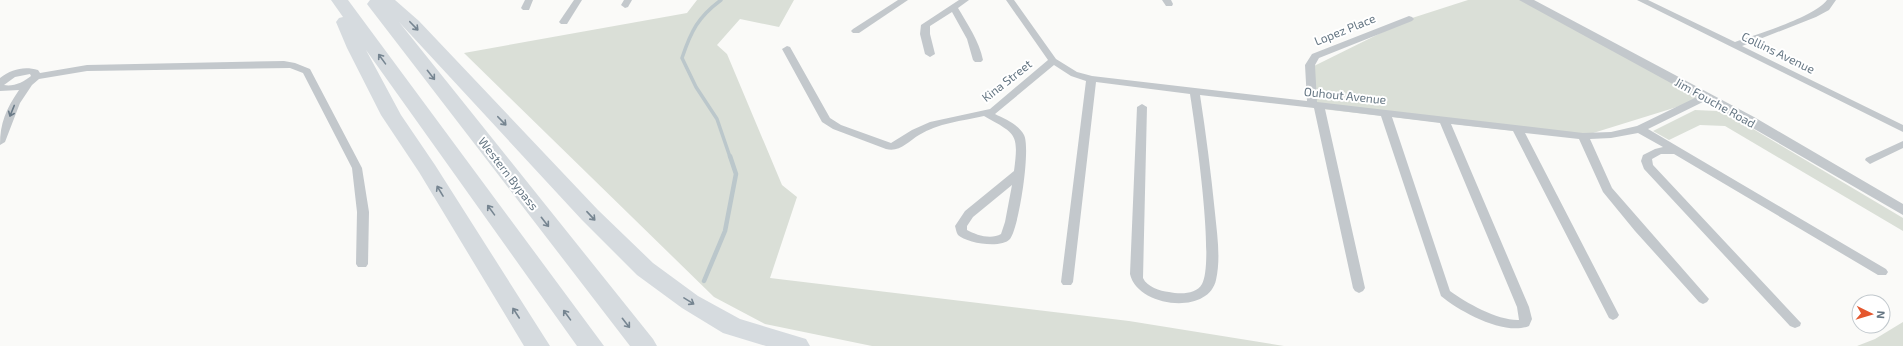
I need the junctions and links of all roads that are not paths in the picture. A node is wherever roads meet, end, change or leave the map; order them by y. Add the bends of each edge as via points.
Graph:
1 (336, 0) edge
2 (339, 0) edge
3 (373, 0) edge
4 (385, 0) edge
5 (578, 0) edge
6 (904, 0) edge
7 (965, 0) edge
8 (1010, 0) edge
9 (1525, 0) edge
10 (1641, 0) edge
11 (1832, 0) edge
12 (953, 7) junction
13 (1410, 19) dead end
14 (564, 22) dead end
15 (856, 31) dead end
16 (1734, 46) junction
17 (787, 49) dead end
18 (930, 54) dead end
19 (978, 60) dead end
20 (1053, 60) junction
21 (1091, 79) junction
22 (32, 80) junction
23 (0, 88) edge
24 (1195, 92) junction
25 (1705, 97) junction
26 (1316, 106) junction
27 (1142, 107) dead end
28 (986, 113) junction
29 (1386, 114) junction
30 (1444, 120) junction
31 (1517, 128) junction
32 (1640, 129) junction
33 (1903, 129) edge
34 (1584, 136) junction
35 (0, 142) edge
36 (1903, 144) edge
37 (1675, 150) junction
38 (1870, 160) dead end
39 (1019, 173) junction
40 (1903, 210) edge
41 (362, 264) dead end
42 (1882, 272) dead end
43 (1067, 282) dead end
44 (1360, 288) dead end
45 (1703, 299) dead end
46 (1613, 315) dead end
47 (1795, 323) dead end
48 (537, 346) edge
49 (591, 346) edge
50 (644, 346) edge
51 (797, 346) edge

48 -> 1 highway via 391,115 356,48
49 -> 2 highway
3 -> 50 highway, Western Bypass
4 -> 51 highway via 413,25 590,215 645,269 690,302 732,326
5 - 14 street
6 - 15 street
7 - 12 street
8 - 20 street, Ouhout Avenue
9 - 25 street, Jim Fouche Road
10 - 16 street, Collins Avenue
11 - 16 street via 1826,8 1813,15
12 - 18 street via 926,25 925,34
12 - 19 street via 971,38
13 - 26 street, Lopez Place via 1315,56 1310,65
16 - 33 street, Collins Avenue
17 - 28 street, Kina Street via 826,120 837,127 890,147 923,128
20 - 21 street, Ouhout Avenue via 1074,74
20 - 28 street, Kina Street via 998,107
21 - 24 street, Ouhout Avenue
21 - 43 street
22 - 23 street via 16,88
22 - 23 street via 35,72 22,71 10,75
22 -> 35 street via 15,103
22 - 41 street via 70,70 95,68 284,64 302,68 307,71 357,168 363,212
24 - 26 street, Ouhout Avenue
24 - 27 street via 1205,155 1212,244 1210,282 1204,292 1197,297 1185,298 1156,293 1145,289 1137,281
25 - 32 street, Ouhout Avenue
25 - 40 street, Jim Fouche Road
26 - 29 street, Ouhout Avenue
26 - 44 street, Lopez Place
28 - 39 street via 1018,134 1022,148
29 - 30 street, Ouhout Avenue
29 - 30 street via 1444,293 1456,302 1491,318 1520,325 1525,317 1523,307
30 - 31 street, Ouhout Avenue
31 - 34 street, Ouhout Avenue
31 - 46 street
32 - 34 street, Ouhout Avenue via 1611,135
32 - 37 street
34 - 45 street via 1606,189
36 - 38 street
37 - 42 street
37 - 47 street via 1647,157 1648,166
39 - 39 street via 1009,230 1003,238 990,240 967,236 962,232 961,226 969,214

